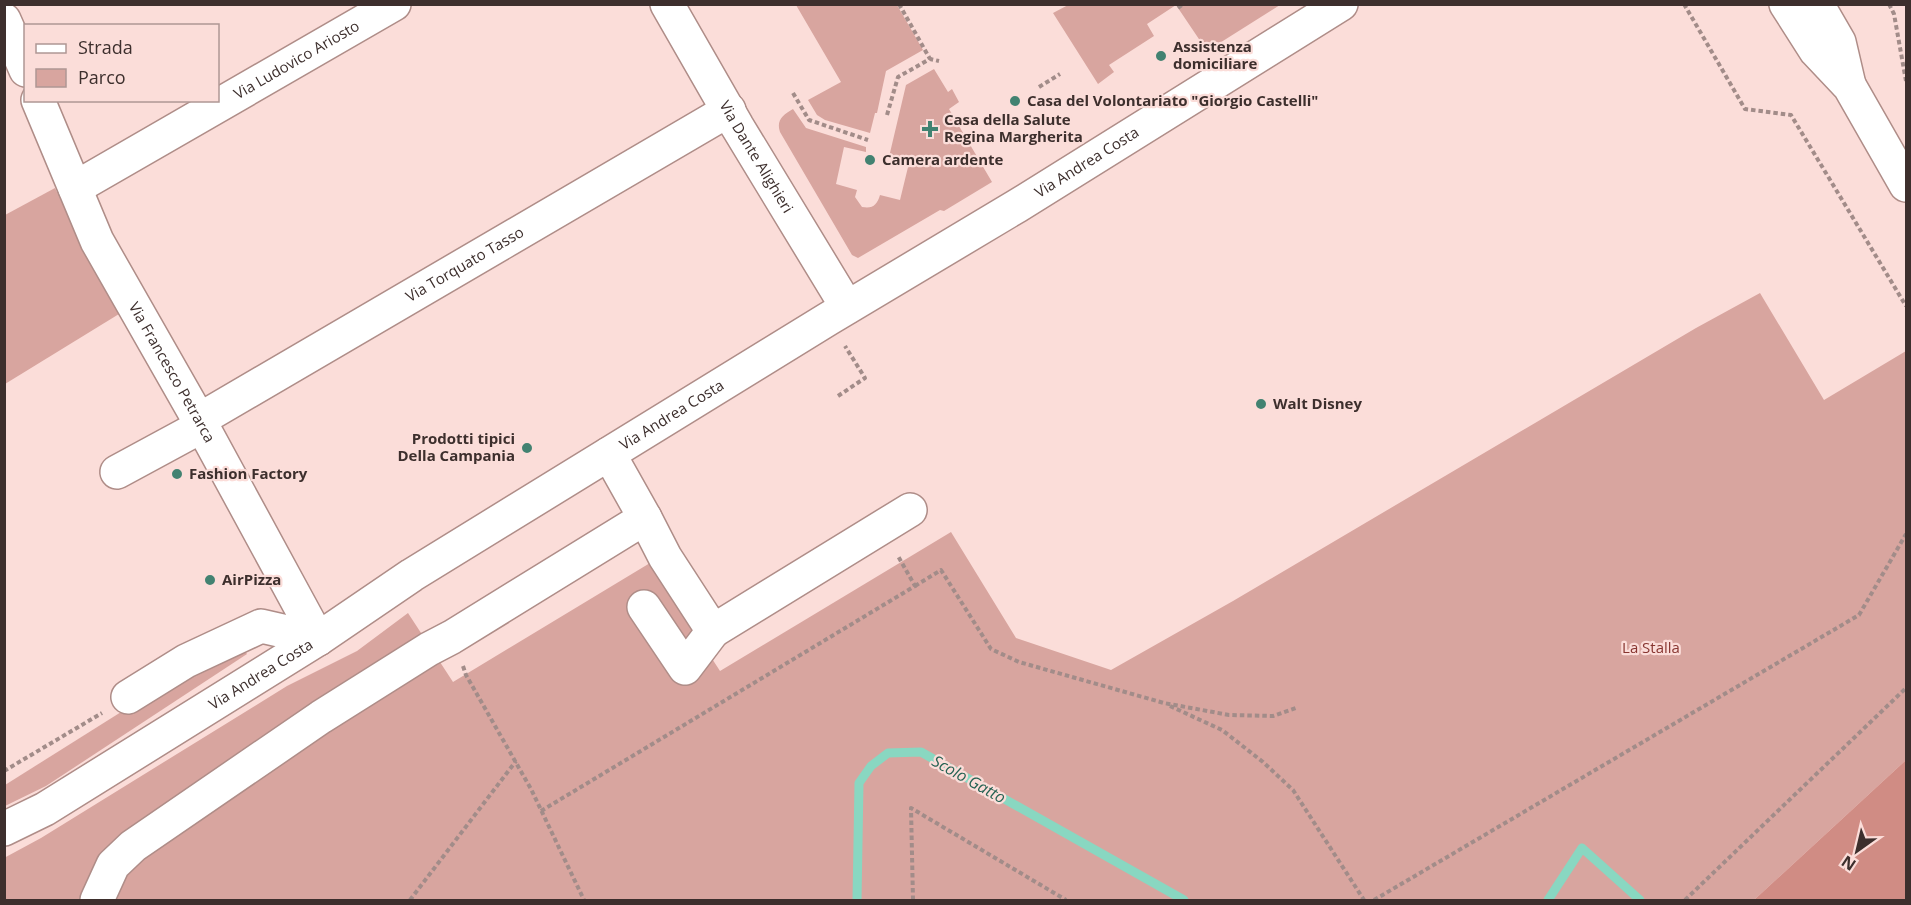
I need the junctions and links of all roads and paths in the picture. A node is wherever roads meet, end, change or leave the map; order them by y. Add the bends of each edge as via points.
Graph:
1 (394, 4) edge
2 (667, 4) edge
3 (899, 4) edge
4 (1183, 4) edge
5 (1341, 4) edge
6 (1684, 4) edge
7 (1786, 4) edge
8 (1817, 4) edge
9 (1889, 4) edge
10 (1178, 8) dead end
11 (4, 20) edge
12 (1904, 54) edge
13 (930, 59) junction
14 (939, 61) dead end
15 (24, 65) edge
16 (1060, 74) dead end
17 (1906, 81) edge
18 (1039, 87) dead end
19 (1850, 87) junction
20 (793, 93) dead end
21 (39, 102) edge
22 (729, 110) junction
23 (887, 115) dead end
24 (868, 140) dead end
25 (1906, 185) edge
26 (75, 188) junction
27 (1906, 306) edge
28 (838, 313) junction
29 (838, 396) dead end
30 (200, 423) junction
31 (609, 454) junction
32 (117, 472) dead end
33 (910, 510) dead end
34 (645, 518) junction
35 (881, 527) junction
36 (1906, 534) edge
37 (915, 586) junction
38 (644, 607) dead end
39 (712, 631) junction
40 (452, 637) junction
41 (318, 639) junction
42 (1906, 688) edge
43 (128, 698) joint
44 (1164, 703) junction
45 (1296, 708) dead end
46 (516, 761) junction
47 (4, 771) edge
48 (541, 811) junction
49 (4, 829) edge
50 (97, 900) edge
51 (410, 900) edge
52 (584, 900) edge
53 (913, 900) edge
54 (1066, 900) edge
55 (1364, 900) edge
56 (1374, 900) edge
57 (1685, 900) edge

1 - 26 street, Via Ludovico Ariosto
2 - 22 street, Via Dante Alighieri
3 - 13 path
4 - 10 path
5 - 28 street, Via Andrea Costa
6 - 27 path via 1745,109 1791,115
7 - 19 street via 1816,51
8 - 19 street via 1839,42
9 - 12 path
11 - 15 street
12 - 17 path
13 - 14 path
13 - 23 path via 898,77
16 - 18 path
19 - 25 street
20 - 24 path via 809,120
21 - 26 street, Via Francesco Petrarca
22 - 28 street, Via Dante Alighieri
22 - 30 street, Via Torquato Tasso
26 - 30 street, Via Francesco Petrarca via 97,241
28 - 29 path via 865,378
28 - 31 street, Via Andrea Costa
30 - 32 street, Via Torquato Tasso
30 - 41 street, Via Francesco Petrarca
31 - 34 street
31 - 41 street, Via Andrea Costa via 412,575
33 - 35 street
34 - 39 street
34 - 40 street
35 - 37 path
35 - 39 street
36 - 56 path via 1859,615
37 - 44 path via 941,570 991,649 1019,662
37 - 48 path
38 - 39 street via 685,668
40 - 46 path via 466,675
40 - 50 street via 321,717 133,846 114,865
41 - 43 street via 261,626 186,661
41 - 49 street, Via Andrea Costa via 55,802
42 - 57 path
43 - 47 path
44 - 45 path via 1229,716 1273,716
44 - 55 path via 1222,730 1293,790
46 - 48 path
46 - 51 path
48 - 52 path
53 - 54 path via 912,808

